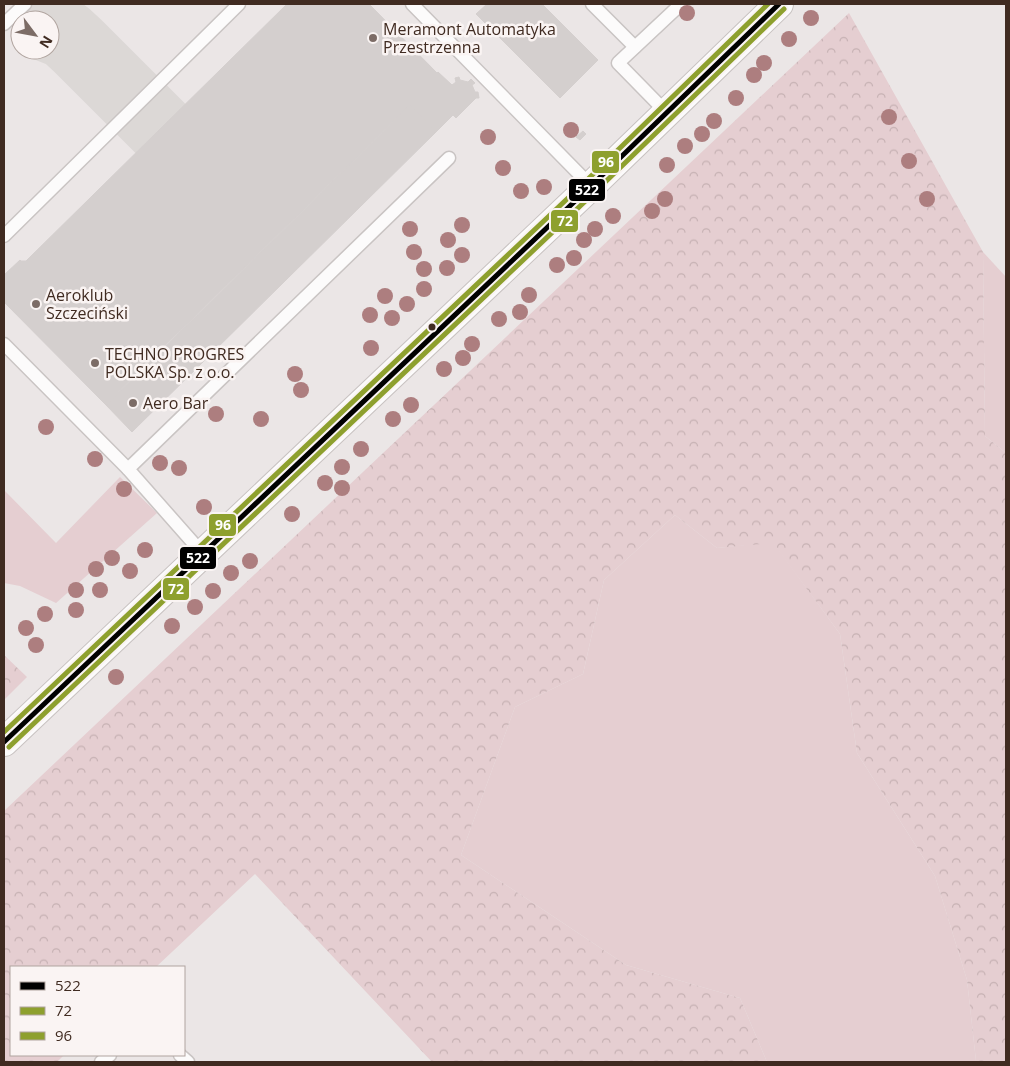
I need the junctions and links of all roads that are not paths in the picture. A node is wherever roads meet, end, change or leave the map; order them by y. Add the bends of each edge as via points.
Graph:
1 (25, 4) edge
2 (240, 4) edge
3 (412, 4) edge
4 (592, 4) edge
5 (681, 4) edge
6 (779, 4) edge
7 (4, 24) edge
8 (635, 47) junction
9 (667, 113) junction
10 (449, 158) dead end
11 (591, 186) junction
12 (4, 236) edge
13 (4, 344) edge
14 (128, 469) junction
15 (203, 554) junction
16 (4, 742) edge

1 - 7 lane
2 - 12 lane
3 - 11 lane
4 - 8 lane
5 - 8 lane
6 - 9 street
8 - 9 lane via 618,63
9 - 11 street
10 - 14 lane
11 - 15 street
13 - 14 lane
14 - 15 lane
15 - 16 street

